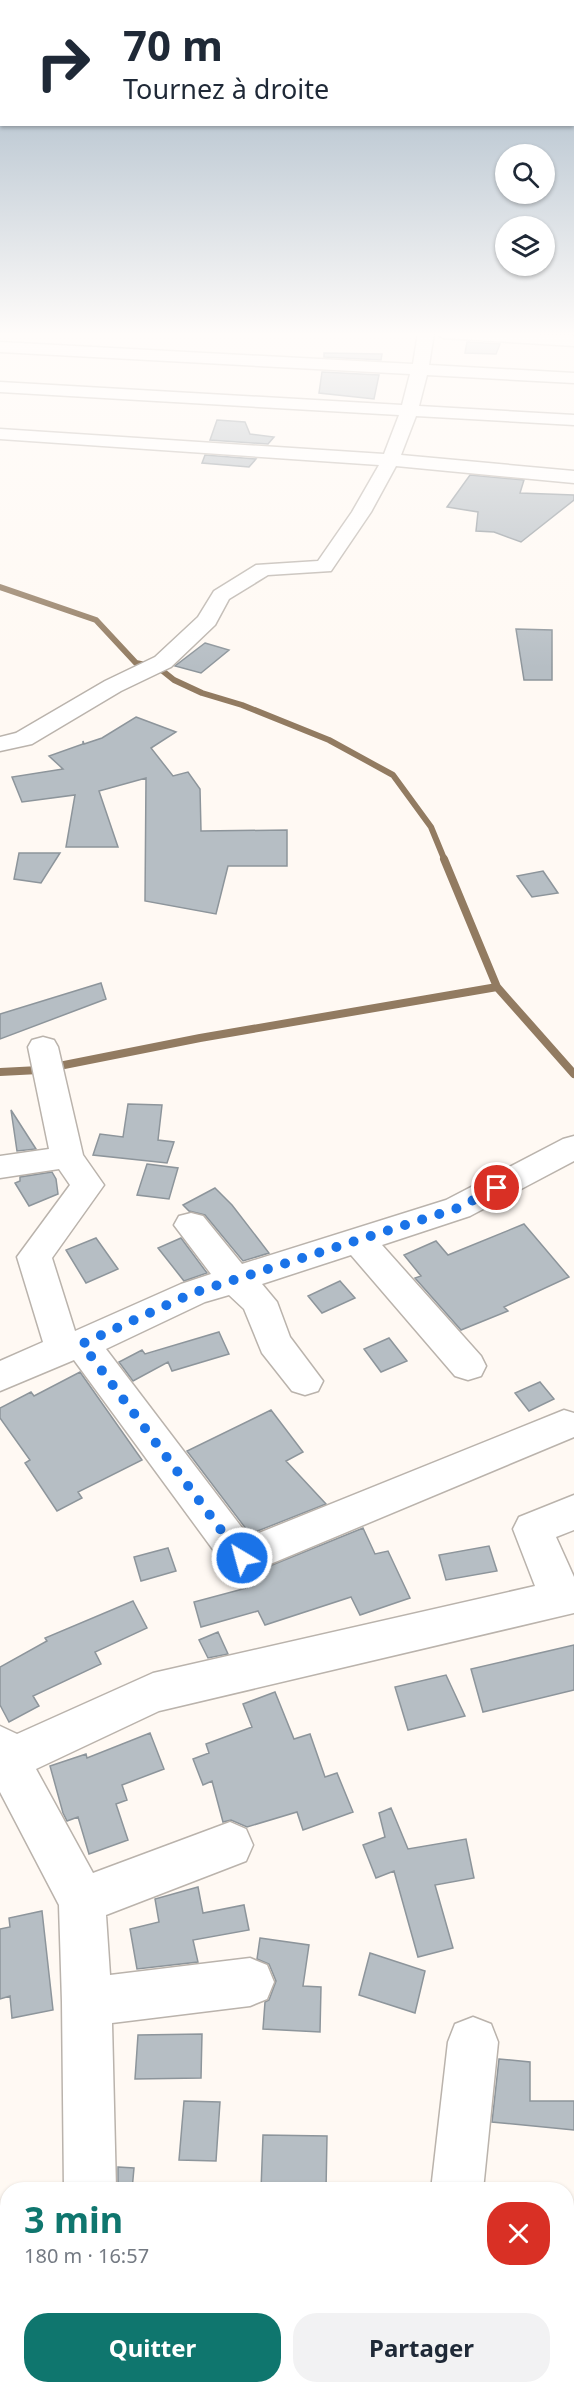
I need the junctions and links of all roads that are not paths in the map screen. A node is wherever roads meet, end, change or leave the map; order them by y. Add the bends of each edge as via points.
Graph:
1 (161, 445) edge
2 (397, 445) edge
3 (392, 460) junction
4 (574, 477) edge
5 (0, 744) edge
6 (43, 1047) dead end
7 (574, 1147) edge
8 (67, 1157) junction
9 (0, 1167) edge
10 (191, 1225) dead end
11 (358, 1240) junction
12 (235, 1280) junction
13 (73, 1347) junction
14 (468, 1366) dead end
15 (0, 1377) edge
16 (305, 1381) dead end
17 (564, 1425) dead end
18 (574, 1512) edge
19 (567, 1597) edge
20 (2, 1758) edge
21 (230, 1845) dead end
22 (82, 1901) junction
23 (250, 1982) dead end
24 (87, 2002) junction
25 (473, 2042) dead end
26 (90, 2182) edge
27 (458, 2182) edge

1 - 3 street
2 - 3 street
3 - 4 street
3 - 5 street via 357,523 324,567 263,569 221,596 207,620 163,662 113,686 24,739
6 - 8 street
7 - 11 street via 458,1208
8 - 9 street
8 - 13 street via 88,1185 34,1257
10 - 12 street
11 - 12 street
11 - 14 street
12 - 13 street via 193,1293
12 - 16 street via 259,1302 275,1344
13 - 15 street
13 - 17 street via 242,1558
18 - 19 street via 533,1529
19 - 20 street via 153,1693
20 - 22 street
21 - 22 street
22 - 24 street
23 - 24 street
24 - 26 street
25 - 27 street

